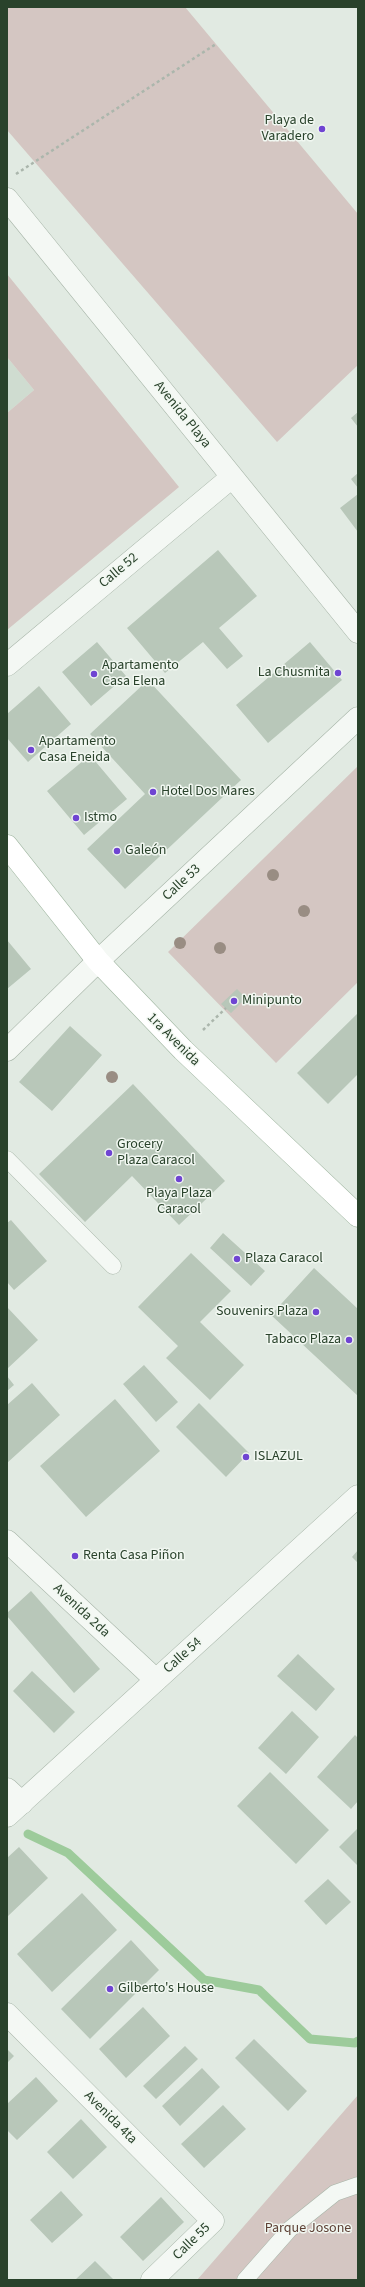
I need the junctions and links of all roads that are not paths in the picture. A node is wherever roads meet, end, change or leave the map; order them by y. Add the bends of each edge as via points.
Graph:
1 (7, 199) edge
2 (232, 477) junction
3 (358, 632) edge
4 (7, 665) edge
5 (358, 718) edge
6 (7, 846) edge
7 (98, 961) junction
8 (7, 1050) edge
9 (7, 1159) edge
10 (358, 1216) edge
11 (113, 1266) dead end
12 (358, 1496) edge
13 (7, 1541) edge
14 (156, 1680) junction
15 (12, 1802) edge
16 (7, 2014) edge
17 (358, 2185) edge
18 (213, 2221) joint
19 (152, 2280) edge
20 (245, 2280) edge

1 - 2 street, Avenida Playa
2 - 3 street, Avenida Playa
2 - 4 street, Calle 52
5 - 7 street, Calle 53
6 - 7 main road, 1ra Avenida
7 - 8 street, Calle 53
7 - 10 main road, 1ra Avenida via 183,1050
9 - 11 lane
12 - 14 street, Calle 54
13 - 14 street, Avenida 2da
14 - 15 street, Calle 54
16 - 18 street, Avenida 4ta
17 - 20 lane via 335,2193 290,2229
18 - 19 street, Calle 55

